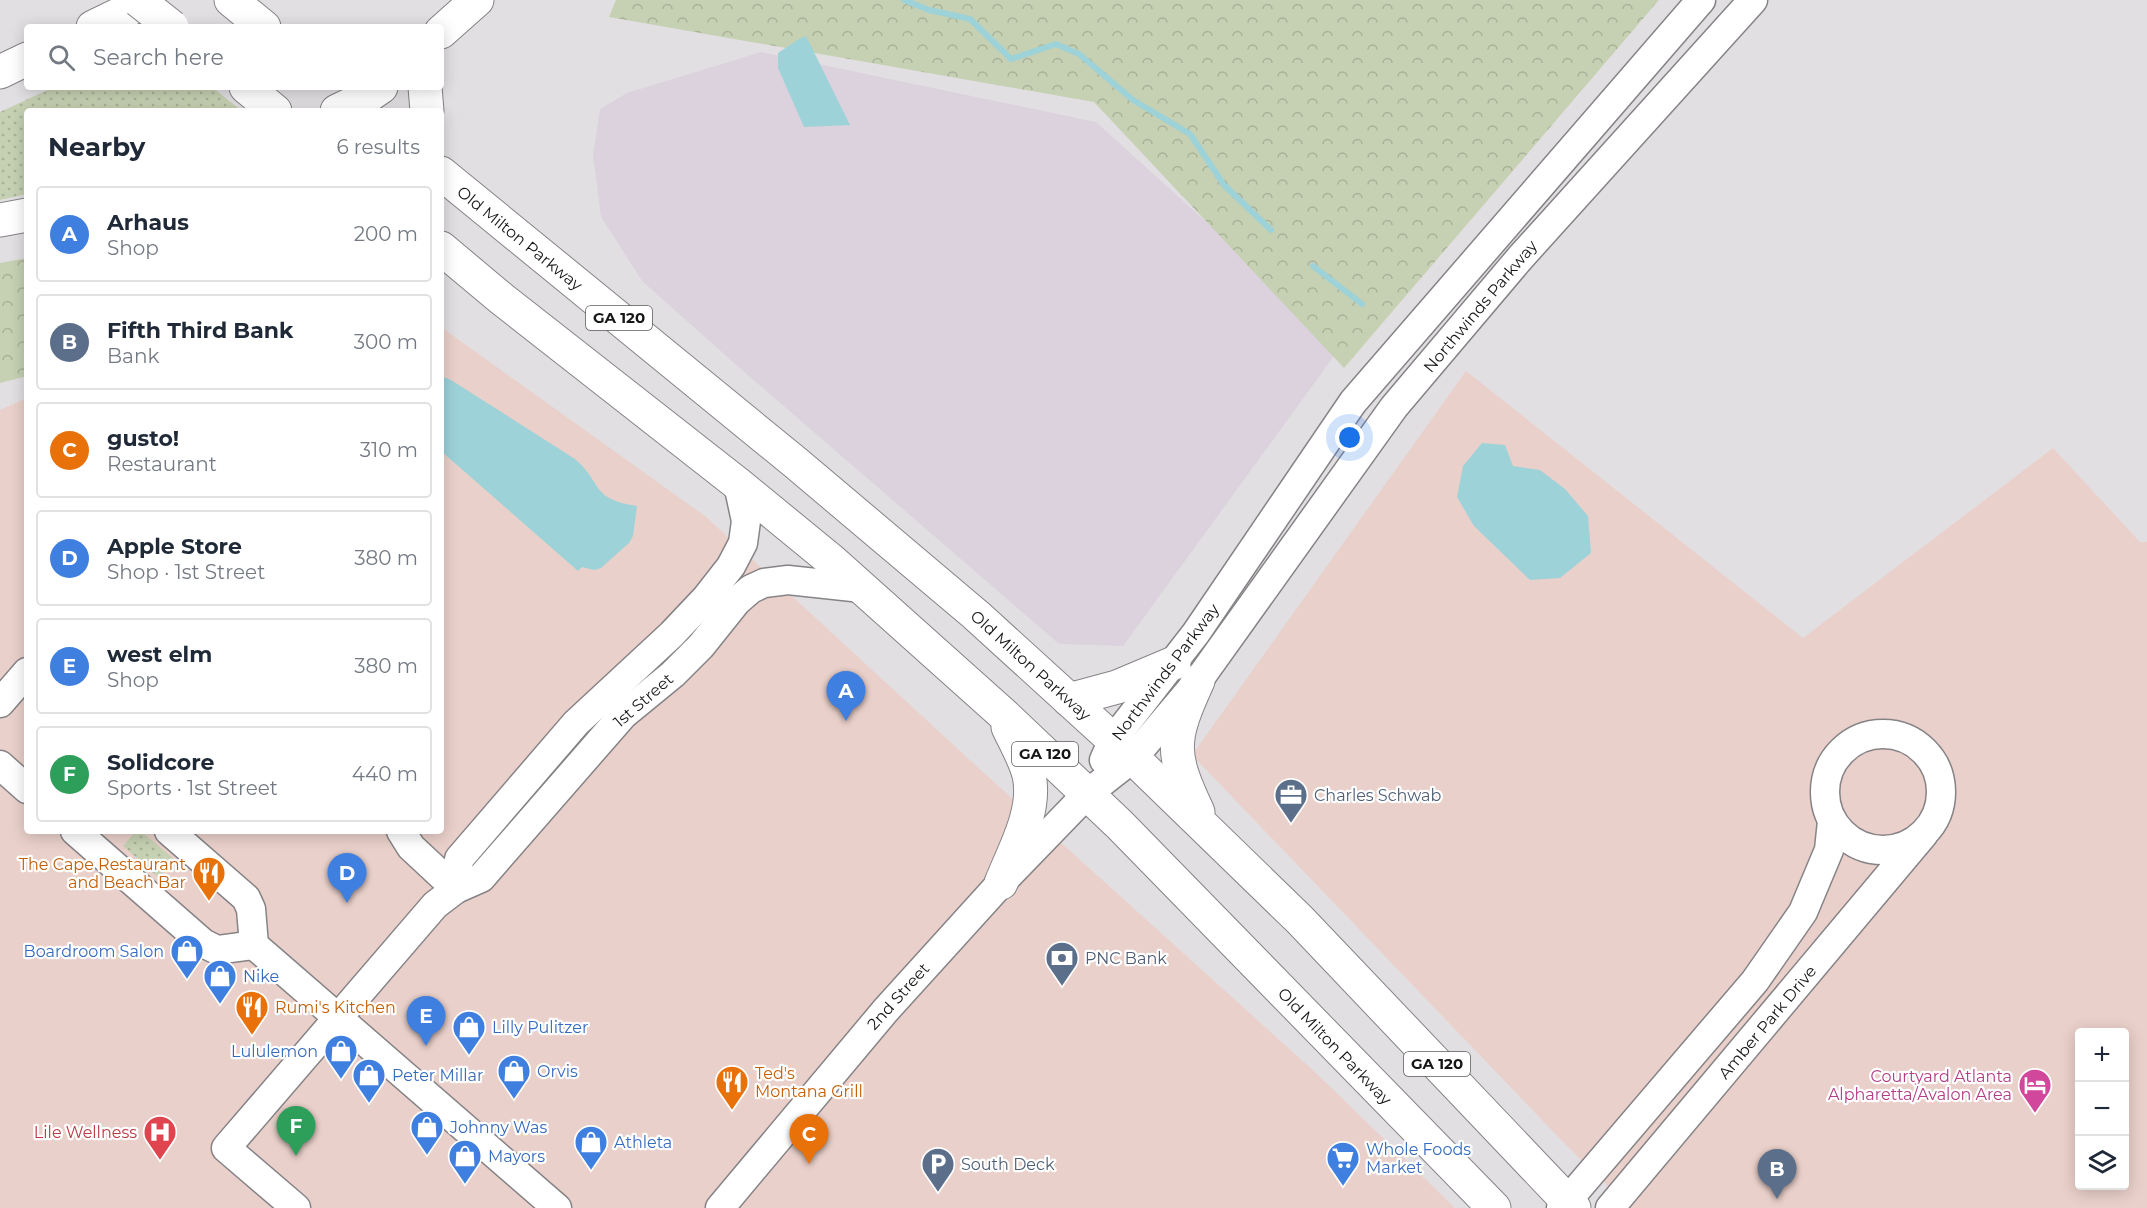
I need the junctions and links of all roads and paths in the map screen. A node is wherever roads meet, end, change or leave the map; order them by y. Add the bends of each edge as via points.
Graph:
1 (138, 0) edge
2 (149, 0) edge
3 (231, 0) edge
4 (477, 0) edge
5 (1753, 0) edge
6 (1695, 8) edge
7 (99, 24) edge
8 (168, 24) edge
9 (260, 24) edge
10 (444, 29) edge
11 (1717, 40) junction
12 (24, 60) edge
13 (0, 72) edge
14 (250, 90) edge
15 (425, 90) edge
16 (271, 108) edge
17 (427, 108) edge
18 (444, 158) edge
19 (452, 183) edge
20 (24, 215) edge
21 (0, 220) edge
22 (444, 250) edge
23 (738, 484) junction
24 (862, 588) junction
25 (1186, 672) junction
26 (1069, 700) junction
27 (1003, 714) junction
28 (1123, 749) junction
29 (0, 765) edge
30 (24, 786) edge
31 (1088, 794) junction
32 (1832, 821) junction
33 (1207, 830) junction
34 (78, 834) edge
35 (172, 834) edge
36 (403, 834) edge
37 (1923, 835) junction
38 (1001, 883) junction
39 (456, 889) junction
40 (254, 945) junction
41 (336, 1017) junction
42 (1568, 1206) edge
43 (296, 1208) edge
44 (557, 1208) edge
45 (720, 1208) edge
46 (1494, 1208) edge
47 (1610, 1208) edge

1 - 8 highway, bridge
2 - 7 highway
3 - 9 highway
4 - 10 highway
5 - 11 street, Northwinds Parkway
6 - 11 street
6 - 25 street, Northwinds Parkway via 1353,402 1245,563
11 - 25 street, Northwinds Parkway via 1520,258 1394,407
12 - 13 highway
14 - 16 highway
15 - 17 highway
18 - 19 highway
19 - 26 highway, Old Milton Parkway / GA 120 via 796,463 976,615
20 - 21 highway
22 - 23 highway, Old Milton Parkway / GA 120
23 - 24 highway, Old Milton Parkway / GA 120
23 - 39 street, 1st Street via 746,521 743,543 731,566 672,634 576,723 459,859
24 - 27 highway, Old Milton Parkway / GA 120
24 - 39 street, 1st Street via 788,580 751,589 673,674 623,715 481,878
25 - 26 highway
25 - 28 street, Northwinds Parkway
25 - 33 highway via 1177,759
26 - 28 highway, Old Milton Parkway / GA 120
27 - 31 highway, Old Milton Parkway / GA 120
27 - 38 highway via 1029,773 1032,797
28 - 31 street, Northwinds Parkway
28 - 33 highway, Old Milton Parkway / GA 120
29 - 30 street
31 - 38 street, 2nd Street
31 - 46 highway, Old Milton Parkway / GA 120
32 - 37 street via 1857,844 1874,849 1892,850
32 - 37 street via 1825,784 1835,758 1856,739 1893,734 1926,752 1936,768 1941,786 1940,805
32 - 42 street via 1829,850 1803,912 1748,990
33 - 42 highway, Old Milton Parkway / GA 120 via 1300,920
34 - 40 street via 203,943 217,950
35 - 40 street via 246,898 251,909
36 - 39 street via 411,847
37 - 47 street, Amber Park Drive
38 - 45 street, 2nd Street via 885,1011
39 - 41 street, 1st Street via 435,905
40 - 41 street
41 - 43 street, 1st Street via 226,1148
41 - 44 street

